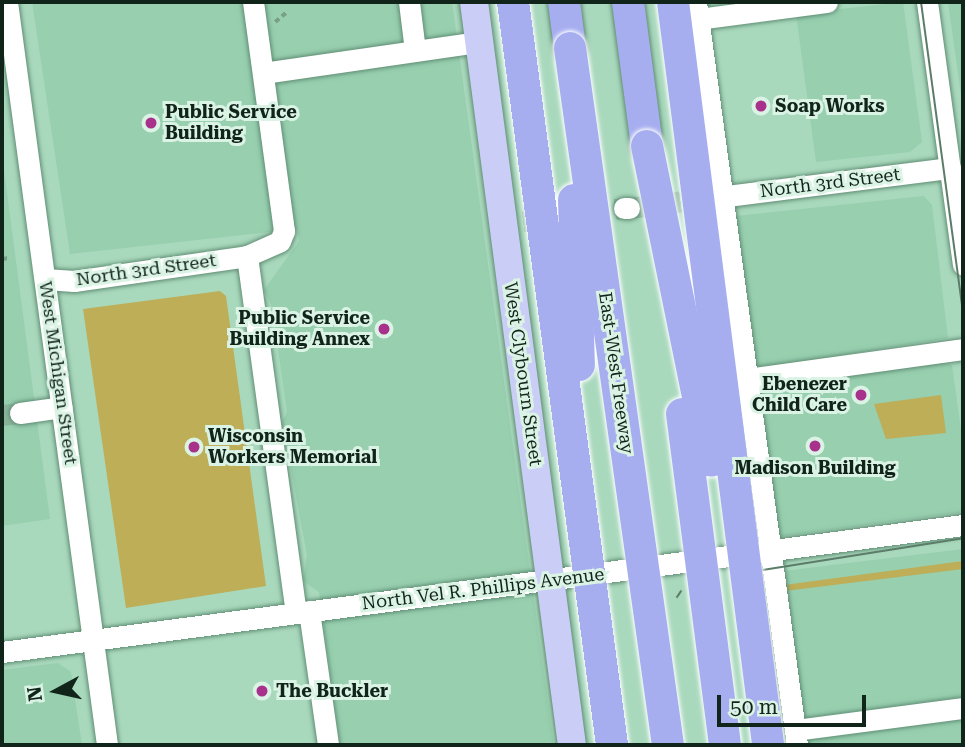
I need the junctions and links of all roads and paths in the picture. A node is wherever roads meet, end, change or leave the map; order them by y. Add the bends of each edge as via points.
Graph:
1 (7, 2) edge
2 (253, 2) edge
3 (409, 2) edge
4 (474, 2) edge
5 (513, 2) edge
6 (564, 2) edge
7 (628, 2) edge
8 (827, 2) edge
9 (927, 2) edge
10 (689, 7) edge
11 (287, 12) dead end
12 (272, 22) dead end
13 (479, 42) junction
14 (570, 48) junction
15 (415, 51) junction
16 (262, 73) junction
17 (647, 146) junction
18 (950, 168) junction
19 (716, 197) junction
20 (247, 256) junction
21 (9, 258) dead end
22 (2, 259) edge
23 (963, 265) edge
24 (45, 279) junction
25 (963, 349) edge
26 (747, 379) junction
27 (62, 407) junction
28 (20, 413) tunnel mouth
29 (963, 525) edge
30 (583, 533) junction
31 (771, 553) junction
32 (550, 580) junction
33 (303, 612) junction
34 (93, 641) junction
35 (2, 652) edge
36 (963, 708) edge
37 (782, 741) edge
38 (107, 745) edge
39 (328, 745) edge
40 (572, 745) edge
41 (612, 745) edge
42 (668, 745) edge
43 (725, 745) edge

1 - 24 street, West Michigan Street
2 - 16 street, North 3rd Street
3 - 15 street
4 - 13 main road, West Clybourn Street
5 - 30 highway, bridge
6 - 14 highway, East-West Freeway
7 - 17 highway
8 - 10 street
9 - 18 street
10 - 19 street
10 - 37 highway, bridge
11 - 12 path
13 - 15 street
13 - 32 main road, West Clybourn Street via 513,222
14 - 30 highway, bridge
14 - 42 highway, East-West Freeway, bridge
15 - 16 street
16 - 20 street, North 3rd Street via 284,231 271,248
17 - 37 highway, bridge
17 - 43 highway, bridge
18 - 19 street, North 3rd Street
18 - 23 street
19 - 26 street
20 - 24 street, North 3rd Street via 74,281
20 - 33 street
21 - 22 path
24 - 27 street, West Michigan Street
25 - 26 street
26 - 31 street
27 - 28 street
27 - 34 street, West Michigan Street
29 - 31 street, North Vel R. Phillips Avenue
30 - 41 highway, bridge
31 - 32 street, North Vel R. Phillips Avenue
31 - 37 street
32 - 33 street, North Vel R. Phillips Avenue
32 - 40 main road, West Clybourn Street
33 - 34 street, North Vel R. Phillips Avenue
33 - 39 street
34 - 35 street, North Vel R. Phillips Avenue
34 - 38 street, West Michigan Street
36 - 37 street

